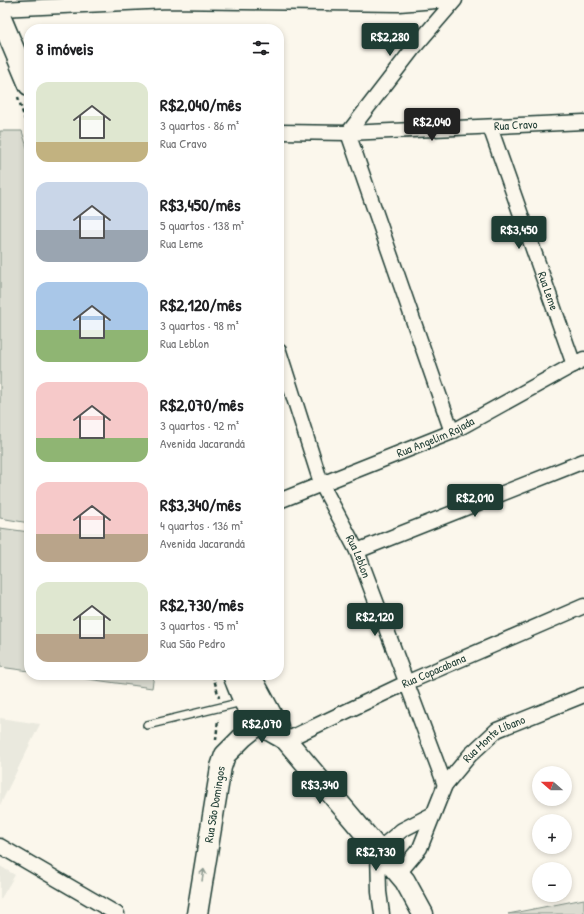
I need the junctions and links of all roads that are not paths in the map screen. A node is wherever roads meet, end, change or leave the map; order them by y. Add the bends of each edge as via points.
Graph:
1 (448, 0) edge
2 (454, 0) edge
3 (169, 1) edge
4 (0, 9) edge
5 (0, 16) edge
6 (24, 74) edge
7 (584, 122) edge
8 (490, 127) junction
9 (284, 132) edge
10 (348, 133) junction
11 (579, 362) edge
12 (284, 367) edge
13 (452, 432) junction
14 (584, 461) edge
15 (321, 483) junction
16 (284, 499) edge
17 (357, 551) junction
18 (584, 606) edge
19 (237, 680) edge
20 (251, 680) edge
21 (406, 683) junction
22 (584, 695) edge
23 (253, 698) junction
24 (266, 720) junction
25 (147, 725) dead end
26 (286, 740) junction
27 (445, 784) junction
28 (433, 814) junction
29 (0, 846) edge
30 (378, 850) junction
31 (402, 877) junction
32 (379, 892) junction
33 (117, 914) edge
34 (197, 914) edge
35 (382, 914) edge
36 (423, 914) edge

1 - 3 street via 399,4
2 - 10 street
3 - 4 street
5 - 6 main road
7 - 8 street, Rua Cravo
8 - 10 street, Rua Cravo
8 - 11 street, Rua Leme
9 - 10 street, Rua Cravo
10 - 13 street
11 - 13 street, Rua Angelim Rajada
12 - 15 street, Rua Leblon
13 - 15 street, Rua Angelim Rajada
14 - 17 street
15 - 16 street, Rua Angelim Rajada
15 - 17 street, Rua Leblon
17 - 21 street, Rua Leblon
18 - 21 street, Rua Copacabana
19 - 23 main road
20 - 23 main road
21 - 26 street, Rua Copacabana
21 - 27 street, Rua Leblon
22 - 27 street, Rua Monte Líbano via 497,730 470,755
23 - 24 main road via 249,710
23 - 25 lane
24 - 26 main road
34 -> 24 main road, Rua São Domingos via 225,755 243,736
26 - 30 main road
27 - 28 street, Rua Monte Líbano
28 - 30 street via 402,830
28 - 31 street, Rua Monte Líbano via 420,848
29 - 33 street
30 - 31 main road
30 - 32 street
31 - 32 street via 387,884
31 - 36 main road
32 - 35 street

